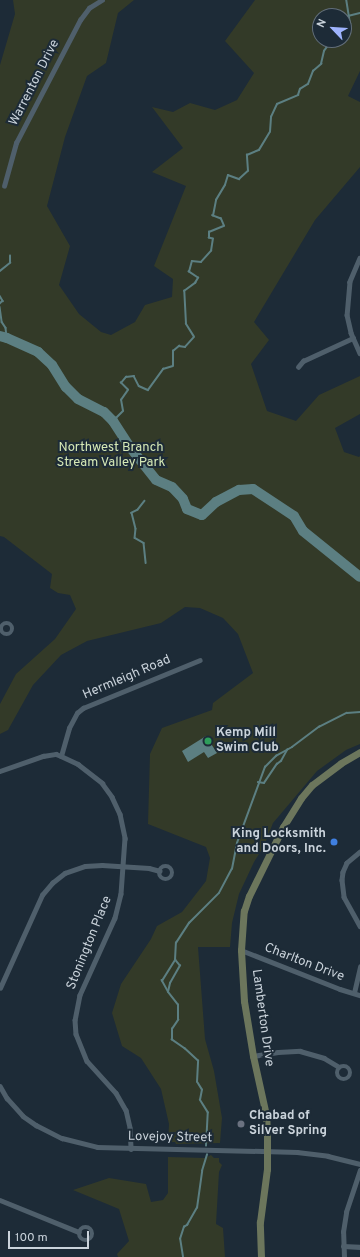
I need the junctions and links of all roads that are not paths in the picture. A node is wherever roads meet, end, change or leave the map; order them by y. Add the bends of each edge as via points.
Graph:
1 (102, 0) edge
2 (4, 186) dead end
3 (360, 258) edge
4 (353, 338) junction
5 (360, 353) edge
6 (298, 367) dead end
7 (200, 660) dead end
8 (360, 752) edge
9 (61, 756) junction
10 (0, 772) edge
11 (360, 852) edge
12 (124, 866) junction
13 (160, 871) dead end
14 (360, 926) edge
15 (241, 950) junction
16 (360, 967) edge
17 (0, 988) edge
18 (354, 993) junction
19 (360, 995) edge
20 (253, 1056) junction
21 (338, 1067) dead end
22 (0, 1086) edge
23 (131, 1149) junction
24 (267, 1152) junction
25 (360, 1164) edge
26 (360, 1170) edge
27 (0, 1200) edge
28 (79, 1232) dead end
29 (343, 1246) junction
30 (360, 1248) edge
31 (260, 1257) edge
32 (344, 1257) edge

1 - 2 street, Warrenton Drive via 90,8 80,20 16,144
3 - 4 street via 350,282 347,298 347,315
4 - 5 street
4 - 6 street via 303,361
7 - 9 street, Hermleigh Road via 83,708 77,713 69,728
8 - 15 street, Lamberton Drive via 312,785 283,827 249,896 242,928
9 - 10 street via 43,756
9 - 12 street, Stonington Place via 90,773 102,783 112,797 124,829
11 - 14 street via 347,863 342,880 344,896
12 - 13 street
12 - 17 street via 85,866 65,873 52,883 42,895
12 - 23 street, Stonington Place via 122,894 115,918 80,995 74,1020 76,1034 87,1061 116,1093 126,1110
15 - 18 street, Charlton Drive
15 - 20 street, Lamberton Drive via 244,1000
16 - 18 street
18 - 19 street, Charlton Drive
20 - 21 street via 300,1051 324,1058
20 - 24 street, Lamberton Drive via 266,1114
22 - 23 street, Lovejoy Street via 23,1116 49,1132 62,1138 97,1146
23 - 24 street, Lovejoy Street
24 - 25 street, Lovejoy Street via 328,1156
24 - 31 street, Lamberton Drive via 260,1222
26 - 29 street via 346,1212
27 - 28 street
29 - 30 street
29 - 32 street

